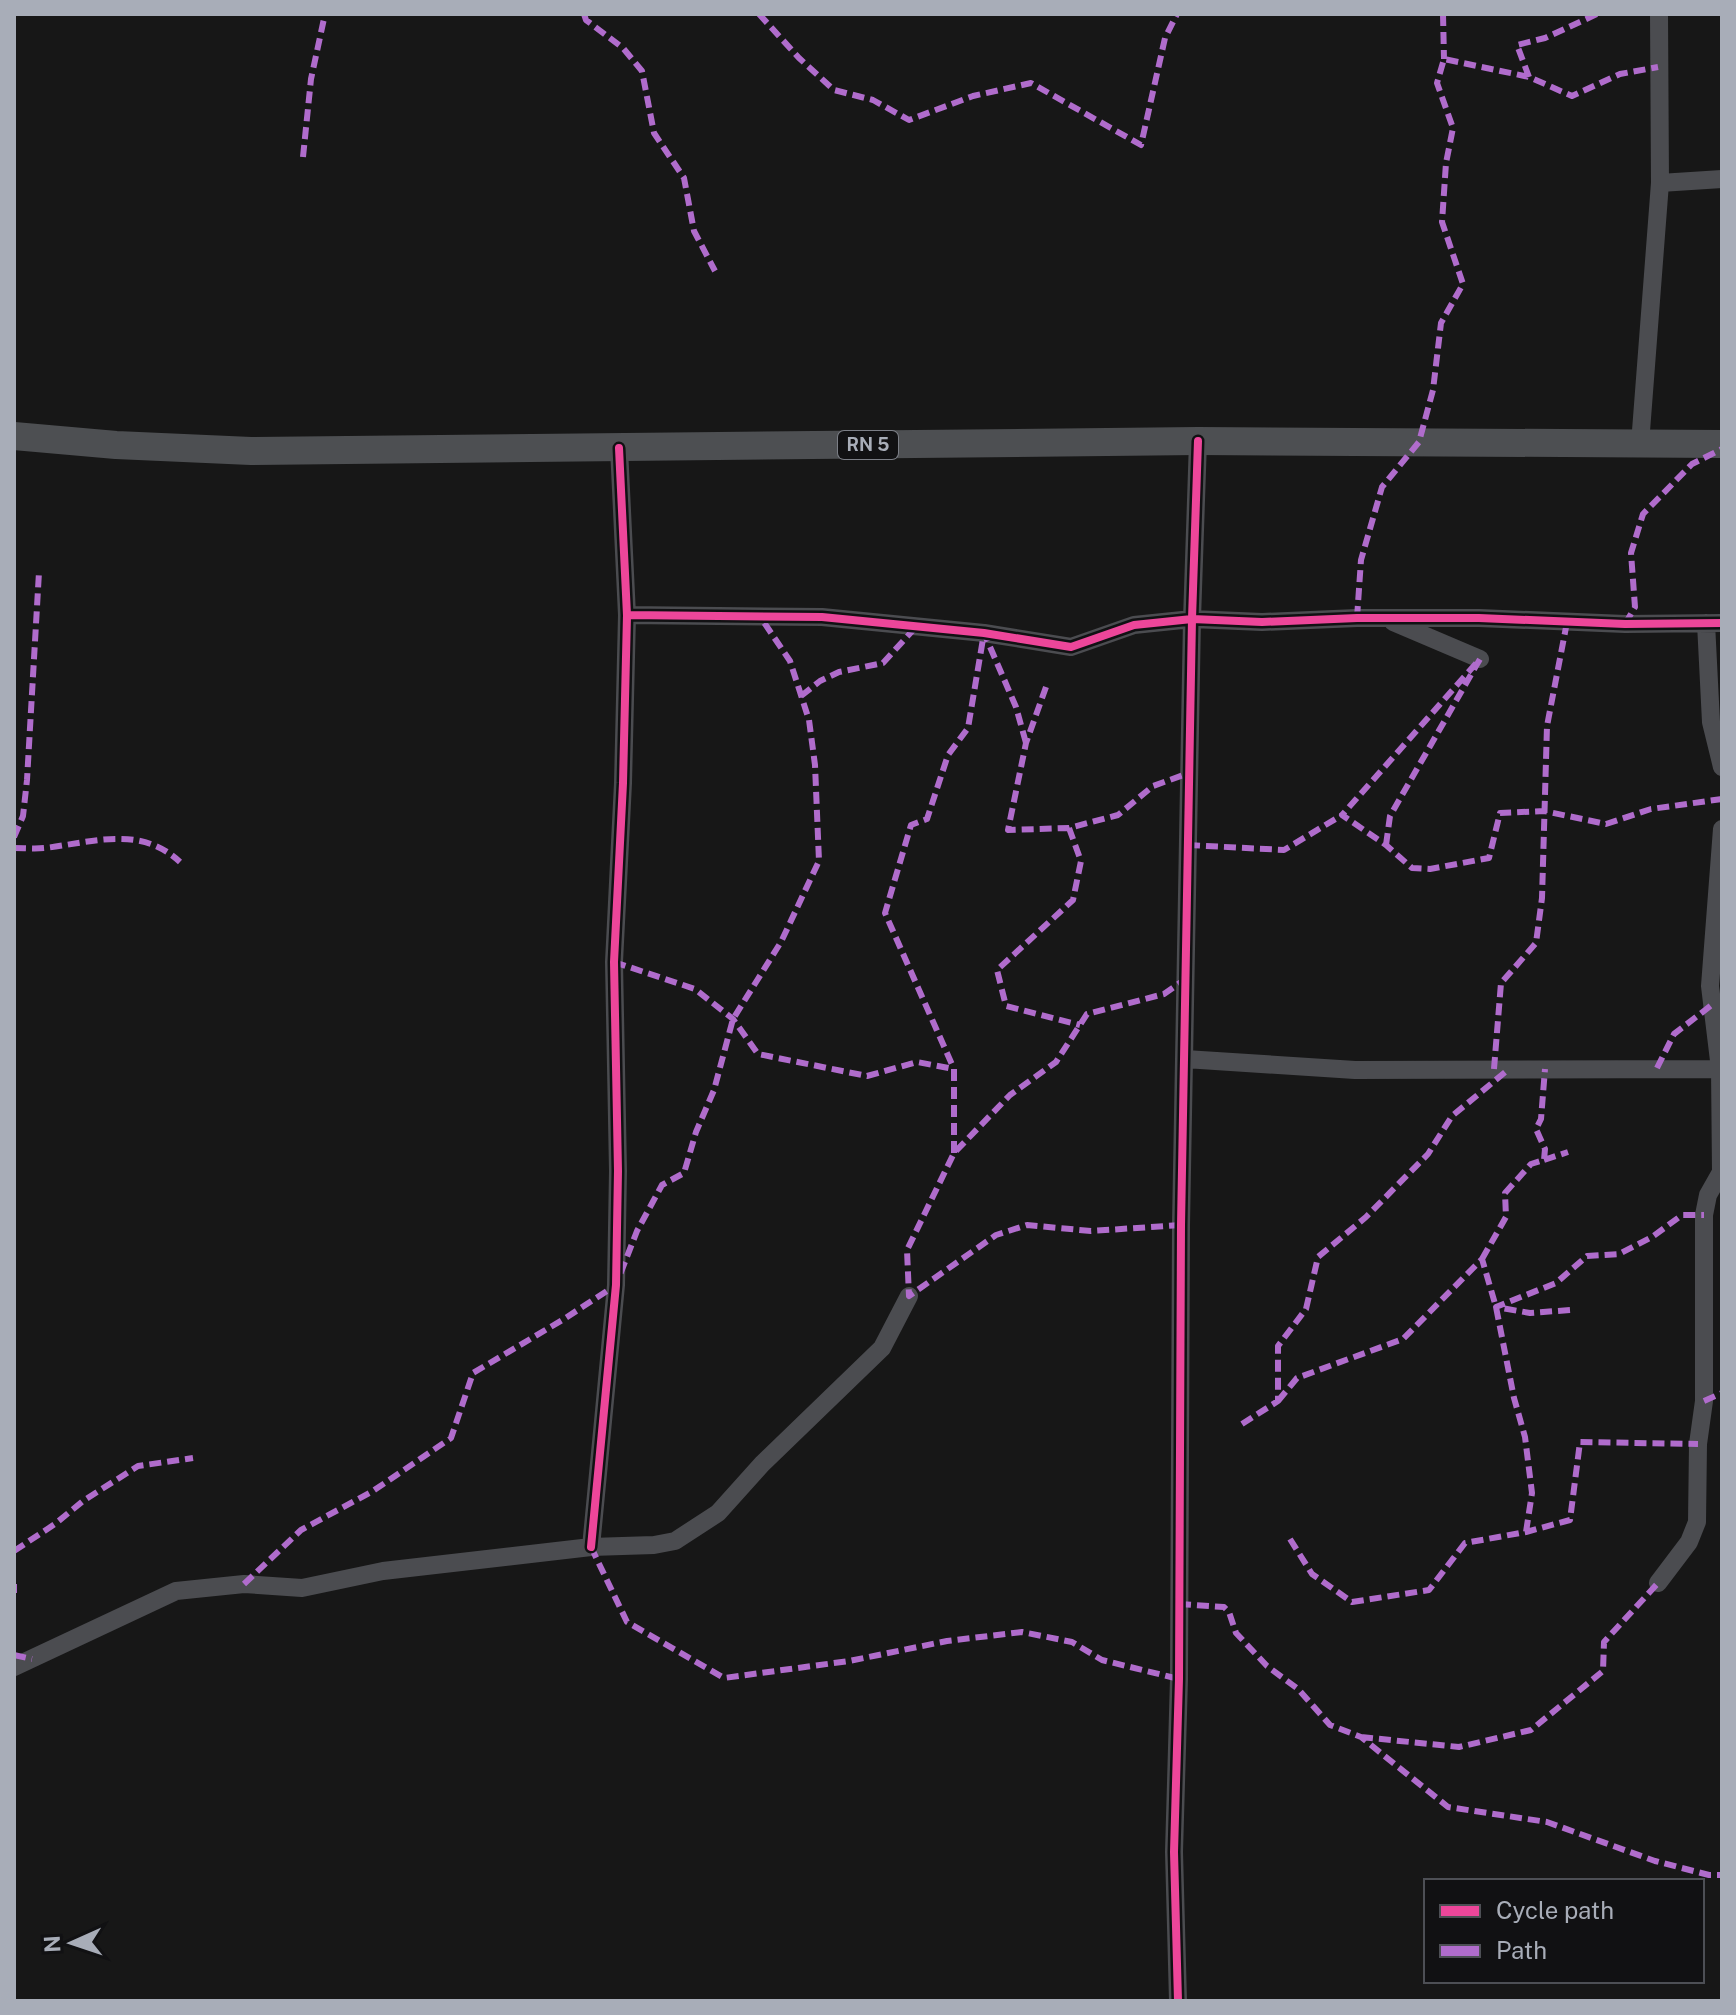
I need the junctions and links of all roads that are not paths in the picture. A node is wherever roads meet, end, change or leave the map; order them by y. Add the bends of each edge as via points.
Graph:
1 (1659, 14) edge
2 (1722, 179) edge
3 (1660, 183) junction
4 (14, 436) edge
5 (1198, 441) junction
6 (1640, 444) junction
7 (1722, 444) edge
8 (619, 448) junction
9 (627, 615) junction
10 (1192, 619) junction
11 (1387, 619) junction
12 (1714, 623) edge
13 (1480, 659) dead end
14 (1722, 767) edge
15 (1722, 829) edge
16 (1185, 1059) junction
17 (1721, 1069) edge
18 (909, 1296) dead end
19 (591, 1547) junction
20 (1658, 1583) dead end
21 (14, 1667) edge
22 (1178, 2001) edge

1 - 3 street
2 - 3 street
3 - 6 street
4 - 8 main road, RN 5 via 251,451
5 - 6 main road, RN 5
5 - 8 main road, RN 5
5 - 10 street
6 - 7 main road, RN 5
8 - 9 street
9 - 10 street via 812,616 1071,647 1134,625
9 - 19 street via 614,962 616,1285
10 - 11 street
10 - 16 street
11 - 12 street
11 - 13 street
12 - 14 street via 1711,722
15 - 17 street via 1710,986
16 - 17 street via 1355,1070
16 - 22 street via 1174,1852
17 - 20 street via 1721,1172 1704,1215 1704,1401 1697,1522 1689,1542
18 - 19 street via 882,1348 718,1513 675,1541
19 - 21 street via 383,1571 302,1588 244,1584 176,1591

